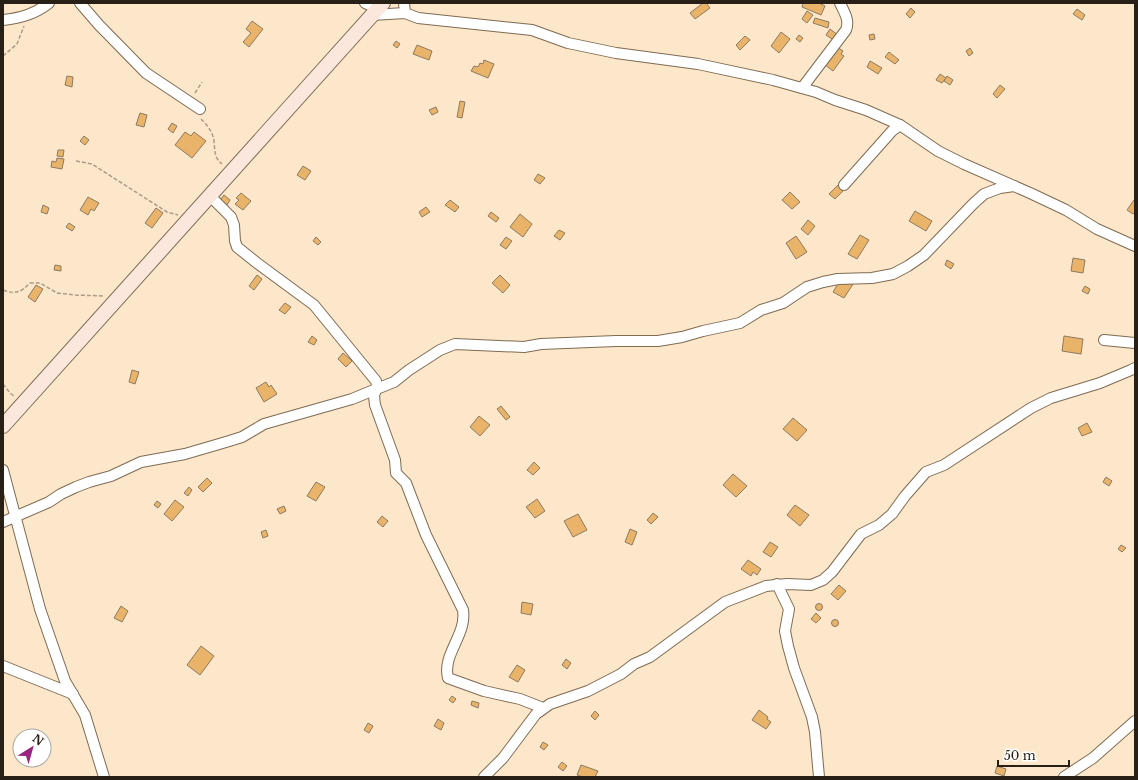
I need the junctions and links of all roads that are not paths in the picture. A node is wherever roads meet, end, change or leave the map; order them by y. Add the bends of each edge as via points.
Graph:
1 (49, 3) edge
2 (80, 3) edge
3 (404, 3) edge
4 (840, 3) edge
5 (375, 8) edge
6 (405, 14) junction
7 (3, 20) edge
8 (802, 88) junction
9 (200, 109) dead end
10 (900, 125) junction
11 (844, 185) dead end
12 (1014, 186) junction
13 (210, 196) junction
14 (1135, 246) edge
15 (1104, 340) dead end
16 (1135, 343) edge
17 (1135, 368) edge
18 (376, 389) junction
19 (3, 426) edge
20 (3, 470) edge
21 (16, 516) junction
22 (3, 522) edge
23 (777, 584) junction
24 (3, 666) edge
25 (73, 694) junction
26 (543, 708) junction
27 (1135, 721) edge
28 (104, 777) edge
29 (484, 777) edge
30 (818, 777) edge
31 (1064, 777) edge

1 - 7 street via 21,18
2 - 9 street via 146,73
3 - 6 street
4 - 8 street via 848,21 846,30
5 - 6 street
5 - 13 street
6 - 8 street via 418,18 532,30 568,43 698,64
8 - 10 street via 866,110
10 - 11 street
10 - 12 street via 938,151
12 - 14 street
12 - 18 street via 984,194 924,255 893,274 824,282 807,287 740,323 658,341 541,344 524,347 455,344 440,350 394,382
13 - 18 street via 231,218 237,247 314,305 376,381
13 - 19 street
15 - 16 street
17 - 23 street via 1100,383 1052,398 944,465 926,472 892,514 879,525 861,534 823,580 811,585
18 - 21 street via 264,424 242,437 226,442 185,454 141,462 112,476 76,487
18 - 26 street via 375,405 396,473 406,483 426,535 463,610 461,629 448,661 448,678
20 - 21 street
21 - 22 street
21 - 25 street via 40,608 65,681
23 - 26 street via 725,602 650,657 634,664 621,674 588,691
23 - 30 street via 789,609 785,631 794,668 812,717
24 - 25 street
25 - 28 street via 85,716
26 - 29 street via 503,758
27 - 31 street via 1093,758

